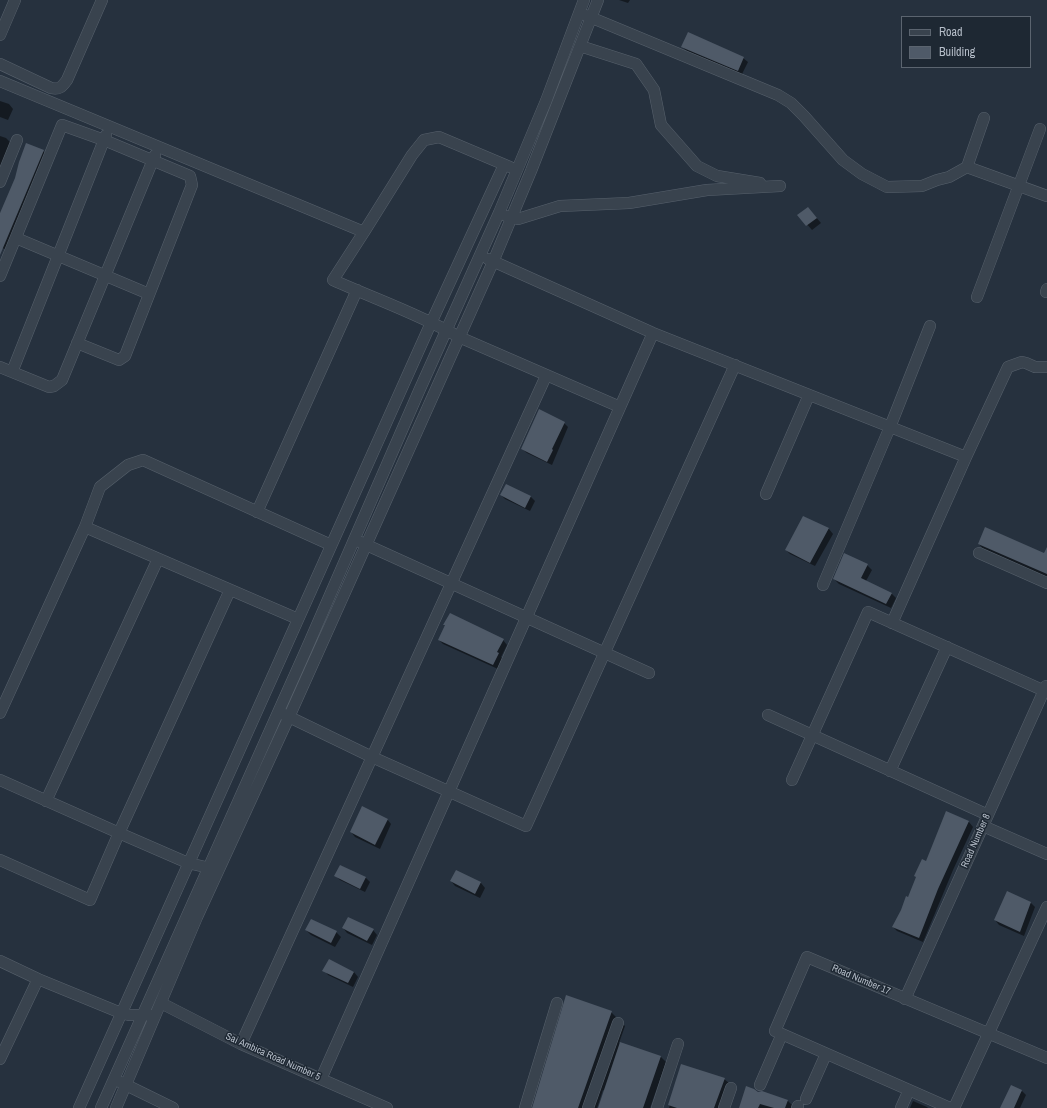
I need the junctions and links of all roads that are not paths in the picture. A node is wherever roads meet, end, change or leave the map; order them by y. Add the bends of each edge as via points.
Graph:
1 (15, 0) edge
2 (102, 0) edge
3 (584, 0) edge
4 (598, 0) edge
5 (579, 13) junction
6 (591, 17) junction
7 (0, 35) edge
8 (580, 46) junction
9 (0, 64) edge
10 (0, 81) edge
11 (984, 118) dead end
12 (109, 126) junction
13 (1040, 129) dead end
14 (16, 140) dead end
15 (104, 140) junction
16 (158, 147) junction
17 (152, 161) junction
18 (504, 165) junction
19 (967, 167) junction
20 (517, 170) junction
21 (0, 182) edge
22 (1018, 186) junction
23 (1047, 196) edge
24 (499, 214) junction
25 (512, 218) junction
26 (364, 232) junction
27 (16, 238) junction
28 (58, 256) junction
29 (480, 256) junction
30 (493, 262) junction
31 (105, 275) junction
32 (0, 276) edge
33 (357, 290) junction
34 (149, 294) junction
35 (977, 297) dead end
36 (431, 323) junction
37 (930, 326) dead end
38 (447, 330) junction
39 (653, 333) junction
40 (459, 337) junction
41 (77, 343) junction
42 (735, 365) junction
43 (0, 367) edge
44 (1047, 367) edge
45 (12, 372) junction
46 (546, 376) junction
47 (809, 395) junction
48 (620, 407) junction
49 (890, 427) junction
50 (966, 457) junction
51 (766, 494) dead end
52 (257, 512) junction
53 (85, 527) junction
54 (354, 539) junction
55 (365, 544) junction
56 (331, 546) junction
57 (979, 552) dead end
58 (158, 559) junction
59 (452, 583) junction
60 (1047, 583) edge
61 (823, 585) dead end
62 (230, 590) junction
63 (527, 617) junction
64 (298, 619) junction
65 (892, 623) junction
66 (947, 647) junction
67 (604, 653) junction
68 (649, 673) dead end
69 (1046, 689) edge
70 (278, 712) junction
71 (0, 713) edge
72 (768, 715) dead end
73 (289, 717) junction
74 (812, 736) junction
75 (372, 757) junction
76 (890, 771) junction
77 (0, 780) edge
78 (792, 780) dead end
79 (449, 792) junction
80 (46, 801) junction
81 (988, 815) junction
82 (983, 826) junction
83 (119, 833) junction
84 (1047, 854) edge
85 (0, 860) edge
86 (188, 863) junction
87 (208, 868) junction
88 (219, 870) junction
89 (1047, 907) edge
90 (0, 961) edge
91 (38, 979) junction
92 (905, 999) junction
93 (161, 1003) junction
94 (557, 1003) dead end
95 (121, 1013) junction
96 (143, 1014) junction
97 (156, 1017) junction
98 (618, 1023) dead end
99 (778, 1032) junction
100 (989, 1034) junction
101 (241, 1044) junction
102 (678, 1044) dead end
103 (826, 1054) junction
104 (1047, 1058) edge
105 (0, 1059) edge
106 (114, 1079) junction
107 (322, 1079) junction
108 (126, 1085) junction
109 (760, 1085) dead end
110 (731, 1088) dead end
111 (909, 1090) junction
112 (801, 1104) edge
113 (79, 1108) edge
114 (101, 1108) edge
115 (116, 1108) edge
116 (173, 1108) edge
117 (387, 1108) edge
118 (525, 1108) edge
119 (588, 1108) edge
120 (657, 1108) edge
121 (724, 1108) edge
122 (901, 1108) edge
123 (950, 1108) edge
124 (954, 1108) edge

1 - 7 street
2 - 9 street via 62,87 56,90
3 - 5 street
4 - 6 street
5 - 6 street
5 - 20 street
6 - 8 street
6 - 19 street via 778,95 791,103 843,160 887,187 922,186 949,177
8 - 25 street
8 - 25 street via 636,64 654,90 662,125 697,166 717,176 780,186 707,190 629,203 560,206 518,219
10 - 12 street
11 - 19 street
12 - 15 street
12 - 16 street
13 - 22 street
14 - 21 street
15 - 17 street
15 - 27 street via 62,125
15 - 28 street
16 - 17 street
16 - 26 street
17 - 31 street
17 - 34 street via 190,176 192,185
18 - 20 street
18 - 26 street via 439,138 424,140
18 - 36 street
19 - 22 street
20 - 24 street
22 - 23 street
22 - 35 street
24 - 25 street
24 - 29 street
25 - 30 street
26 - 33 street via 333,280
27 - 28 street
27 - 32 street
28 - 31 street
28 - 45 street
29 - 30 street
29 - 38 street
30 - 39 street
30 - 40 street
31 - 34 street
31 - 41 street
33 - 36 street
33 - 52 street
34 - 41 street via 121,359
36 - 38 street
36 - 56 street
37 - 49 street
38 - 40 street
38 - 54 street
39 - 42 street
39 - 48 street
40 - 46 street
40 - 55 street
41 - 45 street via 62,380 54,386 49,387
42 - 47 street
42 - 67 street
43 - 45 street
44 - 50 street via 1035,367 1022,362 1008,367
46 - 48 street
46 - 59 street
47 - 49 street
47 - 51 street
48 - 63 street
49 - 50 street
49 - 61 street
50 - 65 street
52 - 53 street via 143,460 128,465 100,487
52 - 56 street
53 - 58 street
53 - 71 street
54 - 55 street
54 - 70 street
55 - 59 street
55 - 73 street
56 - 64 street
57 - 60 street
58 - 62 street
58 - 80 street
59 - 63 street
59 - 75 street
62 - 64 street
62 - 83 street
63 - 67 street
63 - 79 street
64 - 86 street
65 - 66 street
65 - 74 street via 868,612
66 - 69 street
66 - 76 street
67 - 68 street
67 - 79 street via 526,826
69 - 81 street, Road Number 8
70 - 73 street
70 - 87 street
72 - 74 street
73 - 75 street
73 - 88 street
74 - 76 street
74 - 78 street
75 - 79 street
75 - 101 street
76 - 81 street
77 - 80 street
79 - 107 street
80 - 83 street
81 - 82 street, Road Number 8
82 - 84 street
82 - 92 street, Road Number 8
83 - 85 street via 90,900
83 - 86 street
86 - 87 street
86 - 95 street
87 - 88 street
87 - 96 street
88 - 93 street
89 - 100 street
90 - 91 street
91 - 95 street
91 - 105 street
92 - 99 street, Road Number 17 via 807,957
92 - 100 street, Road Number 17
93 - 97 street
93 - 101 street, Sai Ambica Road Number 5
94 - 118 street
95 - 96 street
95 - 113 street
96 - 97 street
96 - 106 street
97 - 108 street
98 - 119 street
99 - 103 street
99 - 109 street
100 - 104 street, Road Number 17
100 - 124 street
101 - 107 street, Sai Ambica Road Number 5
102 - 120 street
103 - 111 street
103 - 112 street
106 - 108 street
106 - 114 street
107 - 117 street, Sai Ambica Road Number 5
108 - 115 street
108 - 116 street
110 - 121 street
111 - 122 street
111 - 123 street

